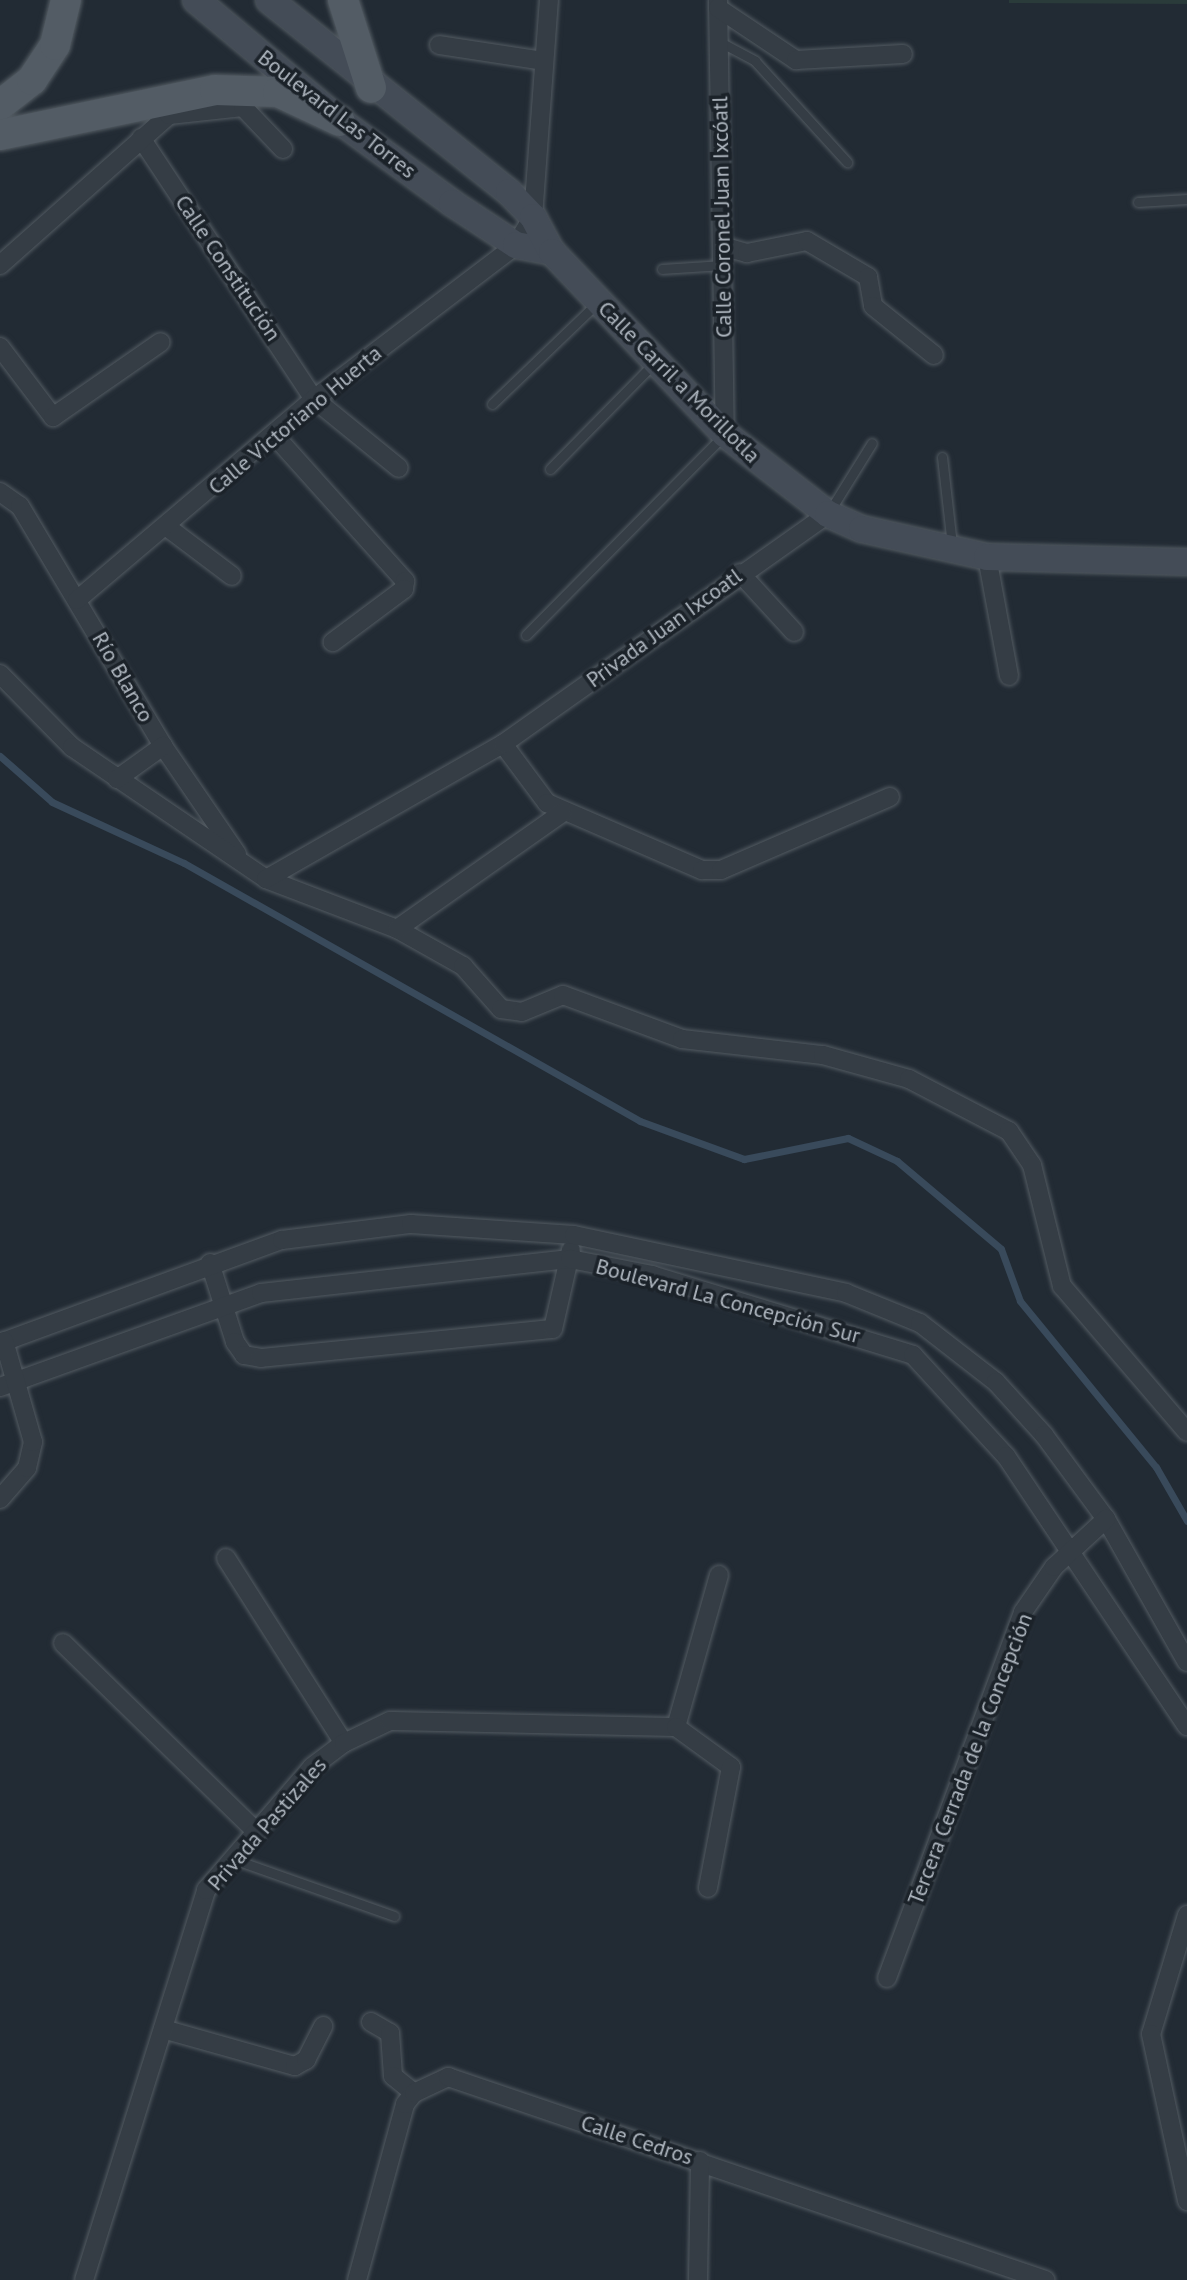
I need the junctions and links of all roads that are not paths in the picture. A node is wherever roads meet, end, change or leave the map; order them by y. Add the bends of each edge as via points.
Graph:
1 (66, 0) edge
2 (196, 0) edge
3 (269, 0) edge
4 (343, 0) edge
5 (549, 0) edge
6 (718, 4) edge
7 (720, 42) junction
8 (439, 45) dead end
9 (903, 54) dead end
10 (544, 61) junction
11 (371, 88) junction
12 (0, 105) edge
13 (340, 121) junction
14 (0, 135) edge
15 (141, 138) junction
16 (283, 149) dead end
17 (847, 162) dead end
18 (509, 192) joint
19 (1187, 199) edge
20 (1138, 202) dead end
21 (533, 217) junction
22 (516, 245) junction
23 (552, 252) junction
24 (723, 256) junction
25 (0, 265) edge
26 (662, 269) dead end
27 (598, 303) junction
28 (161, 342) dead end
29 (0, 347) edge
30 (934, 355) dead end
31 (656, 361) junction
32 (314, 399) junction
33 (492, 404) dead end
34 (725, 434) junction
35 (275, 436) junction
36 (872, 443) dead end
37 (942, 457) dead end
38 (399, 468) dead end
39 (550, 469) dead end
40 (3, 491) edge
41 (828, 514) junction
42 (167, 527) junction
43 (953, 550) junction
44 (987, 557) junction
45 (1187, 562) edge
46 (740, 573) junction
47 (232, 576) dead end
48 (77, 600) junction
49 (794, 632) dead end
50 (526, 635) dead end
51 (333, 642) dead end
52 (0, 674) edge
53 (1009, 676) dead end
54 (503, 744) junction
55 (163, 746) junction
56 (117, 779) junction
57 (890, 797) dead end
58 (562, 813) junction
59 (243, 861) junction
60 (266, 879) junction
61 (397, 929) junction
62 (574, 1235) junction
63 (570, 1259) junction
64 (210, 1263) junction
65 (224, 1305) junction
66 (2, 1342) edge
67 (8, 1384) edge
68 (1187, 1432) edge
69 (0, 1499) edge
70 (1106, 1519) junction
71 (1071, 1547) junction
72 (226, 1558) dead end
73 (719, 1575) dead end
74 (63, 1643) dead end
75 (1187, 1662) edge
76 (1187, 1726) edge
77 (676, 1727) junction
78 (344, 1743) junction
79 (257, 1832) junction
80 (233, 1859) junction
81 (708, 1888) dead end
82 (1187, 1915) edge
83 (394, 1916) dead end
84 (887, 1978) dead end
85 (371, 2022) dead end
86 (323, 2026) dead end
87 (163, 2029) junction
88 (414, 2093) junction
89 (700, 2161) junction
90 (1187, 2201) edge
91 (84, 2280) edge
92 (357, 2280) edge
93 (698, 2280) edge
94 (1045, 2280) edge

1 - 12 main road via 55,45 32,80
2 - 13 street, Boulevard Las Torres
3 - 11 street, Boulevard Las Torres
4 - 11 main road
5 - 10 street
6 - 7 street, Calle Coronel Juan Ixcóatl
6 - 9 street via 796,60
7 - 17 lane via 755,61
7 - 24 street, Calle Coronel Juan Ixcóatl
8 - 10 street
10 - 21 street
11 - 18 street, Boulevard Las Torres
13 - 14 main road via 278,92 215,90
13 - 22 street, Boulevard Las Torres
15 - 16 street via 169,115 243,107
15 - 25 street
15 - 32 street, Calle Constitución
18 - 21 street, Calle Carril a Morillotla
19 - 20 lane
21 - 22 street
21 - 23 street, Calle Carril a Morillotla
22 - 23 street
22 - 32 street, Calle Victoriano Huerta
23 - 27 street, Calle Carril a Morillotla
24 - 26 lane
24 - 30 street via 807,241 868,277 873,306
24 - 34 street, Calle Coronel Juan Ixcóatl
27 - 31 street, Calle Carril a Morillotla
27 - 33 lane
28 - 29 street via 53,417
31 - 34 street, Calle Carril a Morillotla
31 - 39 lane
32 - 35 street, Calle Victoriano Huerta
32 - 38 street, Calle Constitución
34 - 41 street, Calle Carril a Morillotla
34 - 50 lane
35 - 42 street, Calle Victoriano Huerta
35 - 51 street via 405,581 404,589
36 - 41 lane
37 - 43 lane
40 - 48 street, Río Blanco
41 - 43 street, Calle Carril a Morillotla via 862,529
41 - 46 street, Privada Juan Ixcoatl
42 - 47 street
42 - 48 street, Calle Victoriano Huerta
43 - 44 street, Calle Carril a Morillotla
44 - 45 street, Calle Carril a Morillotla
44 - 53 street
46 - 49 street
46 - 54 street, Privada Juan Ixcoatl
48 - 55 street, Río Blanco
52 - 56 street via 72,747
54 - 58 street via 547,803
54 - 60 street, Privada Juan Ixcoatl
55 - 56 street
55 - 59 street, Río Blanco
56 - 59 street
57 - 58 street via 721,870 702,870
58 - 61 street
59 - 60 street
60 - 61 street
61 - 68 street via 463,966 511,1013 563,995 682,1039 823,1055 909,1079 1009,1131 1032,1165 1066,1293
62 - 63 street
62 - 64 street, Boulevard La Concepción Sur via 411,1224 282,1240
62 - 70 street, Boulevard La Concepción Sur via 846,1293 920,1323 996,1382
63 - 65 street, Boulevard La Concepción Sur via 261,1293
63 - 65 street via 560,1314 553,1329 536,1332 261,1358 244,1355
63 - 71 street, Boulevard La Concepción Sur via 652,1275 907,1351 1006,1456
64 - 65 street
64 - 66 street, Boulevard La Concepción Sur
65 - 67 street, Boulevard La Concepción Sur
66 - 67 street
67 - 69 street via 33,1442 27,1468
70 - 71 street, Tercera Cerrada de la Concepción
70 - 75 street, Boulevard La Concepción Sur
71 - 76 street, Boulevard La Concepción Sur
71 - 84 street, Tercera Cerrada de la Concepción via 1023,1612
72 - 78 street
73 - 77 street
74 - 79 street
77 - 78 street, Privada Pastizales via 390,1721
77 - 81 street via 731,1767
78 - 79 street, Privada Pastizales via 312,1767
79 - 80 street, Privada Pastizales
80 - 83 lane
80 - 87 street, Privada Pastizales via 206,1890
82 - 90 street via 1151,2034
85 - 88 street via 390,2033 393,2076
86 - 87 street via 306,2060 295,2066
87 - 91 street, Privada Pastizales
88 - 89 street, Calle Cedros via 448,2077
88 - 92 street
89 - 93 street
89 - 94 street, Calle Cedros

